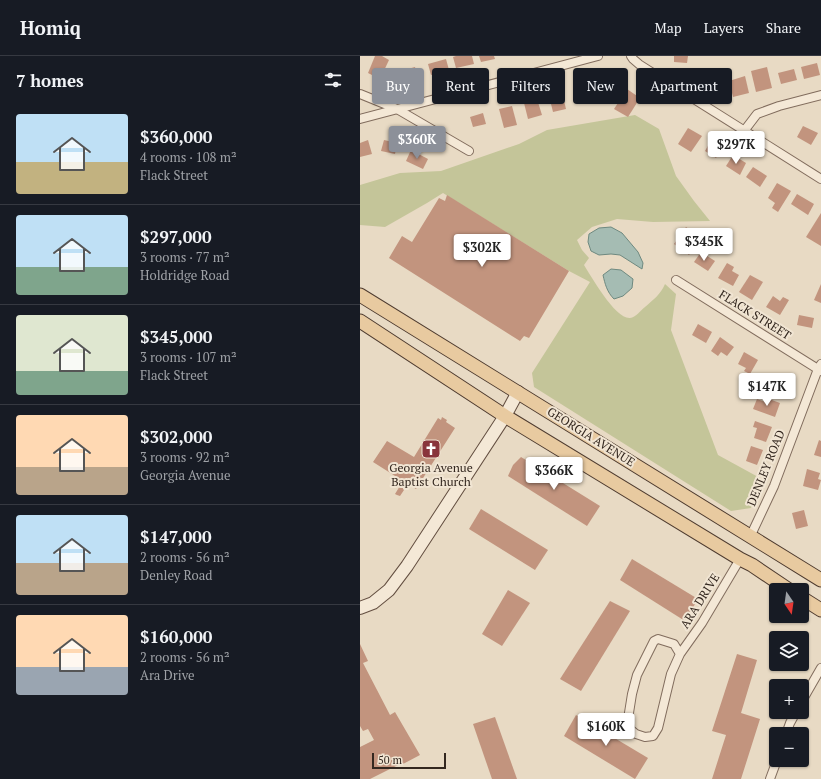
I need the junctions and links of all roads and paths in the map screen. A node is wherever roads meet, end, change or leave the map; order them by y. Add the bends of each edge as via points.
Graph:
1 (598, 56) edge
2 (631, 56) edge
3 (360, 94) edge
4 (821, 95) edge
5 (397, 110) junction
6 (360, 119) edge
7 (744, 131) junction
8 (469, 151) dead end
9 (821, 179) edge
10 (676, 280) dead end
11 (360, 295) edge
12 (360, 321) edge
13 (820, 368) edge
14 (518, 392) junction
15 (505, 416) junction
16 (750, 536) junction
17 (740, 559) junction
18 (821, 580) edge
19 (779, 583) edge
20 (809, 602) edge
21 (360, 608) edge
22 (821, 610) edge
23 (680, 654) junction
24 (821, 668) edge
25 (809, 689) edge
26 (774, 767) edge
27 (770, 779) edge

1 - 5 street
2 - 7 street via 640,65
3 - 5 street
4 - 7 street via 757,114
5 - 6 street
5 - 8 street
7 - 9 street
10 - 13 street, FLACK STREET
11 - 14 main road, GEORGIA AVENUE
12 - 15 main road
13 - 16 street, DENLEY ROAD via 774,486
14 - 15 street
14 - 16 main road, GEORGIA AVENUE
15 - 17 main road
15 - 21 street via 389,590 373,603
16 - 18 main road, GEORGIA AVENUE
17 - 19 main road
17 - 23 street, ARA DRIVE via 702,623
20 - 22 main road
23 - 23 street, ARA DRIVE via 671,674 658,728 653,736 636,734 630,728 628,718 632,694 637,675 654,641 658,639 674,644
24 - 25 street
26 - 27 street

